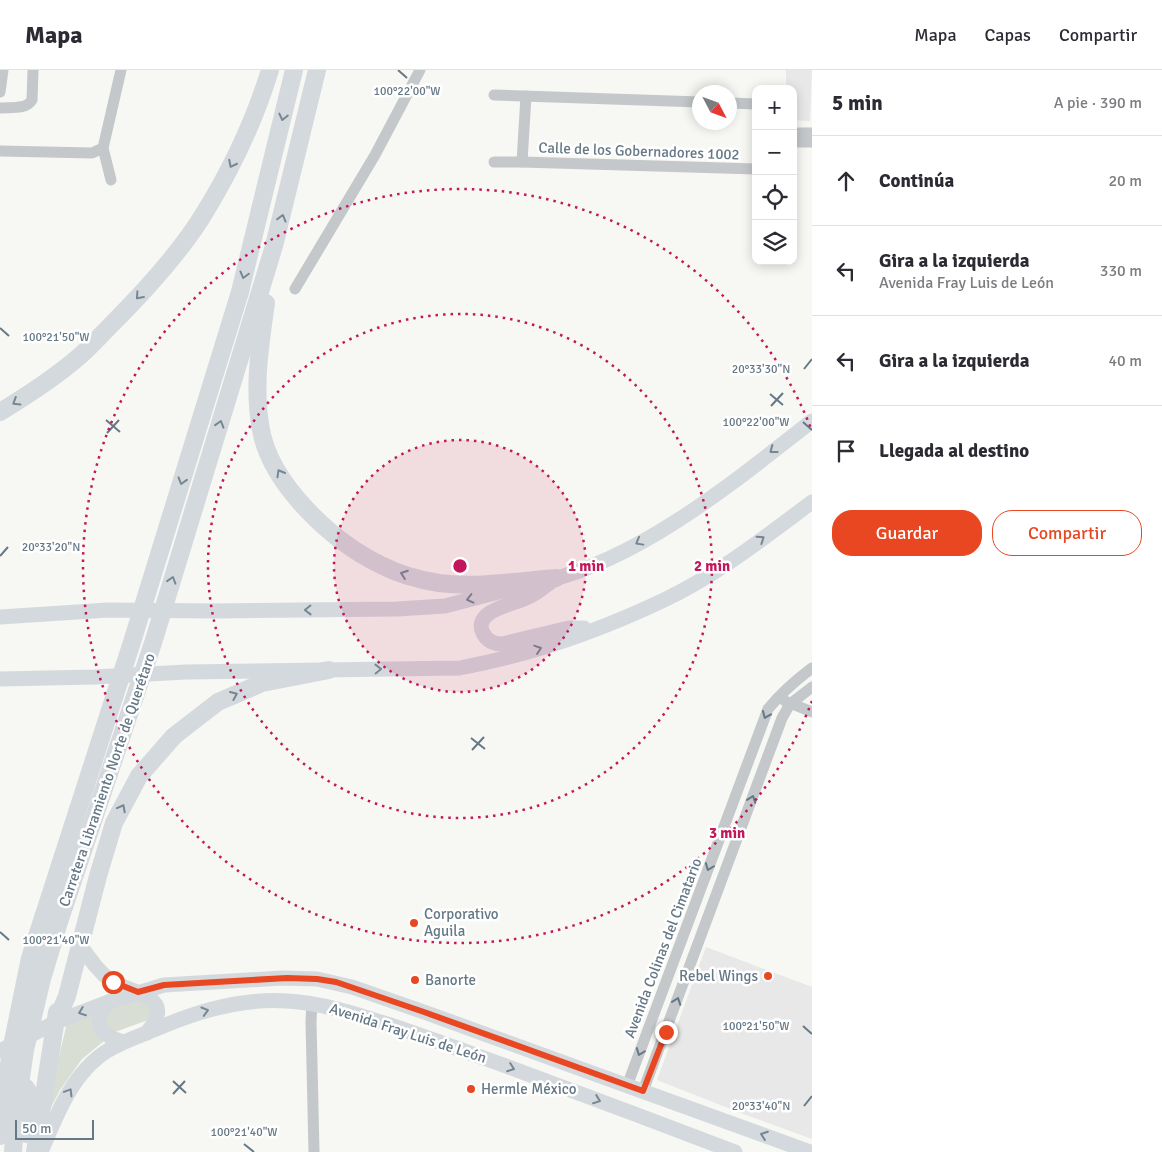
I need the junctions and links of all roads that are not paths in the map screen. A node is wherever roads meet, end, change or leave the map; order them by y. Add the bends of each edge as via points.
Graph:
1 (3, 70) edge
2 (32, 70) edge
3 (121, 70) edge
4 (270, 70) edge
5 (294, 70) edge
6 (317, 70) edge
7 (420, 70) edge
8 (0, 92) edge
9 (494, 94) dead end
10 (526, 96) junction
11 (0, 97) edge
12 (692, 102) edge
13 (737, 103) edge
14 (752, 104) edge
15 (0, 108) edge
16 (797, 133) edge
17 (812, 133) edge
18 (797, 142) edge
19 (812, 142) edge
20 (103, 148) junction
21 (0, 151) edge
22 (494, 162) dead end
23 (522, 162) junction
24 (752, 169) edge
25 (111, 180) dead end
26 (274, 246) junction
27 (295, 289) dead end
28 (0, 412) edge
29 (812, 421) edge
30 (812, 502) edge
31 (556, 578) junction
32 (0, 617) edge
33 (597, 629) junction
34 (812, 668) edge
35 (330, 670) junction
36 (0, 679) edge
37 (812, 687) edge
38 (114, 696) junction
39 (777, 698) junction
40 (790, 704) junction
41 (812, 712) edge
42 (118, 748) junction
43 (80, 945) junction
44 (34, 977) junction
45 (138, 992) junction
46 (111, 1001) junction
47 (312, 1003) junction
48 (56, 1022) junction
49 (147, 1033) junction
50 (123, 1042) junction
51 (0, 1050) edge
52 (544, 1056) junction
53 (535, 1077) junction
54 (627, 1086) junction
55 (643, 1091) junction
56 (0, 1093) edge
57 (0, 1136) edge
58 (13, 1152) edge
59 (24, 1152) edge
60 (35, 1152) edge
61 (41, 1152) edge
62 (314, 1152) edge
63 (735, 1152) edge
64 (810, 1152) edge

1 - 8 street
2 - 15 street via 30,104
3 - 20 street
4 -> 28 highway via 233,162 205,213 166,265 81,355 30,394
5 -> 38 highway, Carretera Libramiento Norte de Querétaro via 240,292
26 -> 6 highway
7 - 27 street via 375,155
9 - 10 street
10 - 12 street
10 - 23 street, Calle de los Gobernadores 1002
11 - 15 street
13 - 14 street
16 - 17 street
18 - 19 street
20 - 21 street via 92,153
20 - 25 street
22 - 23 street, Calle de los Gobernadores 1002
23 - 24 street, Calle de los Gobernadores 1002
31 -> 26 highway via 467,584 439,583 411,576 382,566 359,553 295,496 270,456 258,407 258,358
42 -> 26 highway, Carretera Libramiento Norte de Querétaro
29 -> 31 main road via 661,530 602,563
33 -> 30 main road via 664,600 709,575
31 -> 32 main road via 445,606 108,610
31 - 33 main road via 527,598 489,613 482,624 484,635 494,644 502,644 569,628
35 -> 33 main road via 460,668 524,654
34 - 39 street, Avenida Colinas del Cimatario
35 - 36 main road
43 -> 35 highway via 114,823 139,776 174,736 218,702 262,683
37 - 40 street, Avenida Colinas del Cimatario
38 - 44 highway, Carretera Libramiento Norte de Querétaro via 30,958
38 - 51 highway via 88,750 22,953
39 - 40 street
39 -> 54 street, Avenida Colinas del Cimatario via 768,709
40 - 41 street
55 -> 40 street, Avenida Colinas del Cimatario via 782,718
42 - 44 highway, Carretera Libramiento Norte de Querétaro via 59,922
42 - 48 highway
43 - 45 main road via 96,968 113,982
43 - 48 highway via 67,996
44 - 57 highway, Carretera Libramiento Norte de Querétaro via 12,1046
44 - 58 highway, Carretera Libramiento Norte de Querétaro
45 - 46 main road, Avenida Fray Luis de León
45 - 49 main road via 154,1002 158,1012
45 - 52 main road, Avenida Fray Luis de León via 164,985 317,979 352,987
46 -> 48 main road, Avenida Fray Luis de León
46 - 50 main road via 100,1015 100,1026 111,1039
49 -> 47 main road, Avenida Fray Luis de León via 186,1016 245,1002 285,1000
47 -> 53 main road, Avenida Fray Luis de León via 340,1008
47 - 62 street
48 - 51 main road, Avenida Fray Luis de León
48 - 60 highway
49 - 50 main road, Avenida Fray Luis de León
61 -> 50 main road, Avenida Fray Luis de León via 68,1092 78,1078 99,1057
52 - 53 main road
52 - 54 main road, Avenida Fray Luis de León
53 -> 63 main road, Avenida Fray Luis de León
54 - 55 main road, Avenida Fray Luis de León
64 -> 55 main road, Avenida Fray Luis de León
56 - 59 highway via 16,1082 28,1090 31,1098

